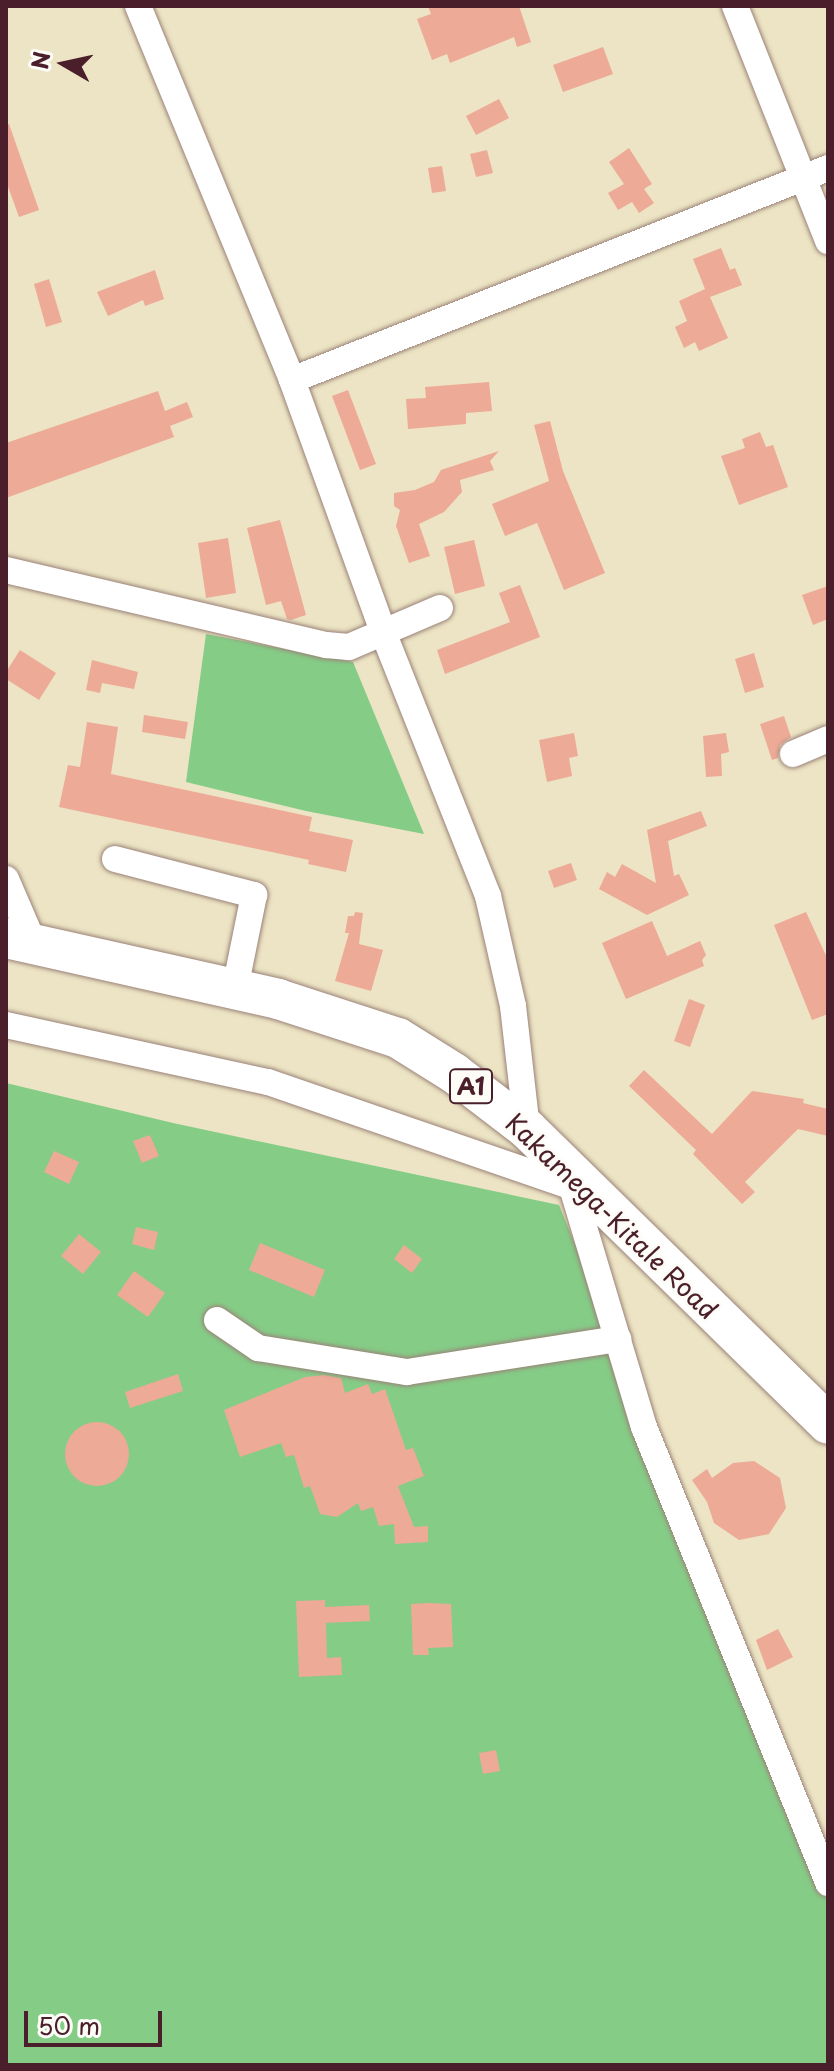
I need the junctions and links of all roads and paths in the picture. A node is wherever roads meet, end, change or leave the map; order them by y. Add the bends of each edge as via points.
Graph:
1 (138, 6) edge
2 (735, 6) edge
3 (816, 173) edge
4 (828, 241) edge
5 (292, 380) junction
6 (6, 570) edge
7 (440, 608) dead end
8 (383, 632) junction
9 (828, 739) edge
10 (793, 754) dead end
11 (115, 859) dead end
12 (6, 879) edge
13 (20, 941) edge
14 (235, 988) junction
15 (6, 1025) edge
16 (527, 1129) junction
17 (568, 1175) junction
18 (217, 1320) dead end
19 (618, 1339) junction
20 (828, 1424) edge
21 (828, 1883) edge

1 - 5 street
2 - 3 street
3 - 4 street
3 - 5 street
5 - 8 street
6 - 8 street via 326,645 349,647
7 - 8 street
8 - 16 street via 488,896 513,1006
9 - 10 street
11 - 14 street via 254,895
12 - 13 street
13 - 14 highway, Kakamega-Kitale Road / A1
14 - 16 highway, Kakamega-Kitale Road / A1 via 312,1007 398,1038
15 - 17 street via 268,1082
16 - 17 highway, Kakamega-Kitale Road / A1
17 - 19 street
17 - 20 highway, Kakamega-Kitale Road / A1
18 - 19 street via 258,1348 407,1372
19 - 21 street via 644,1427

